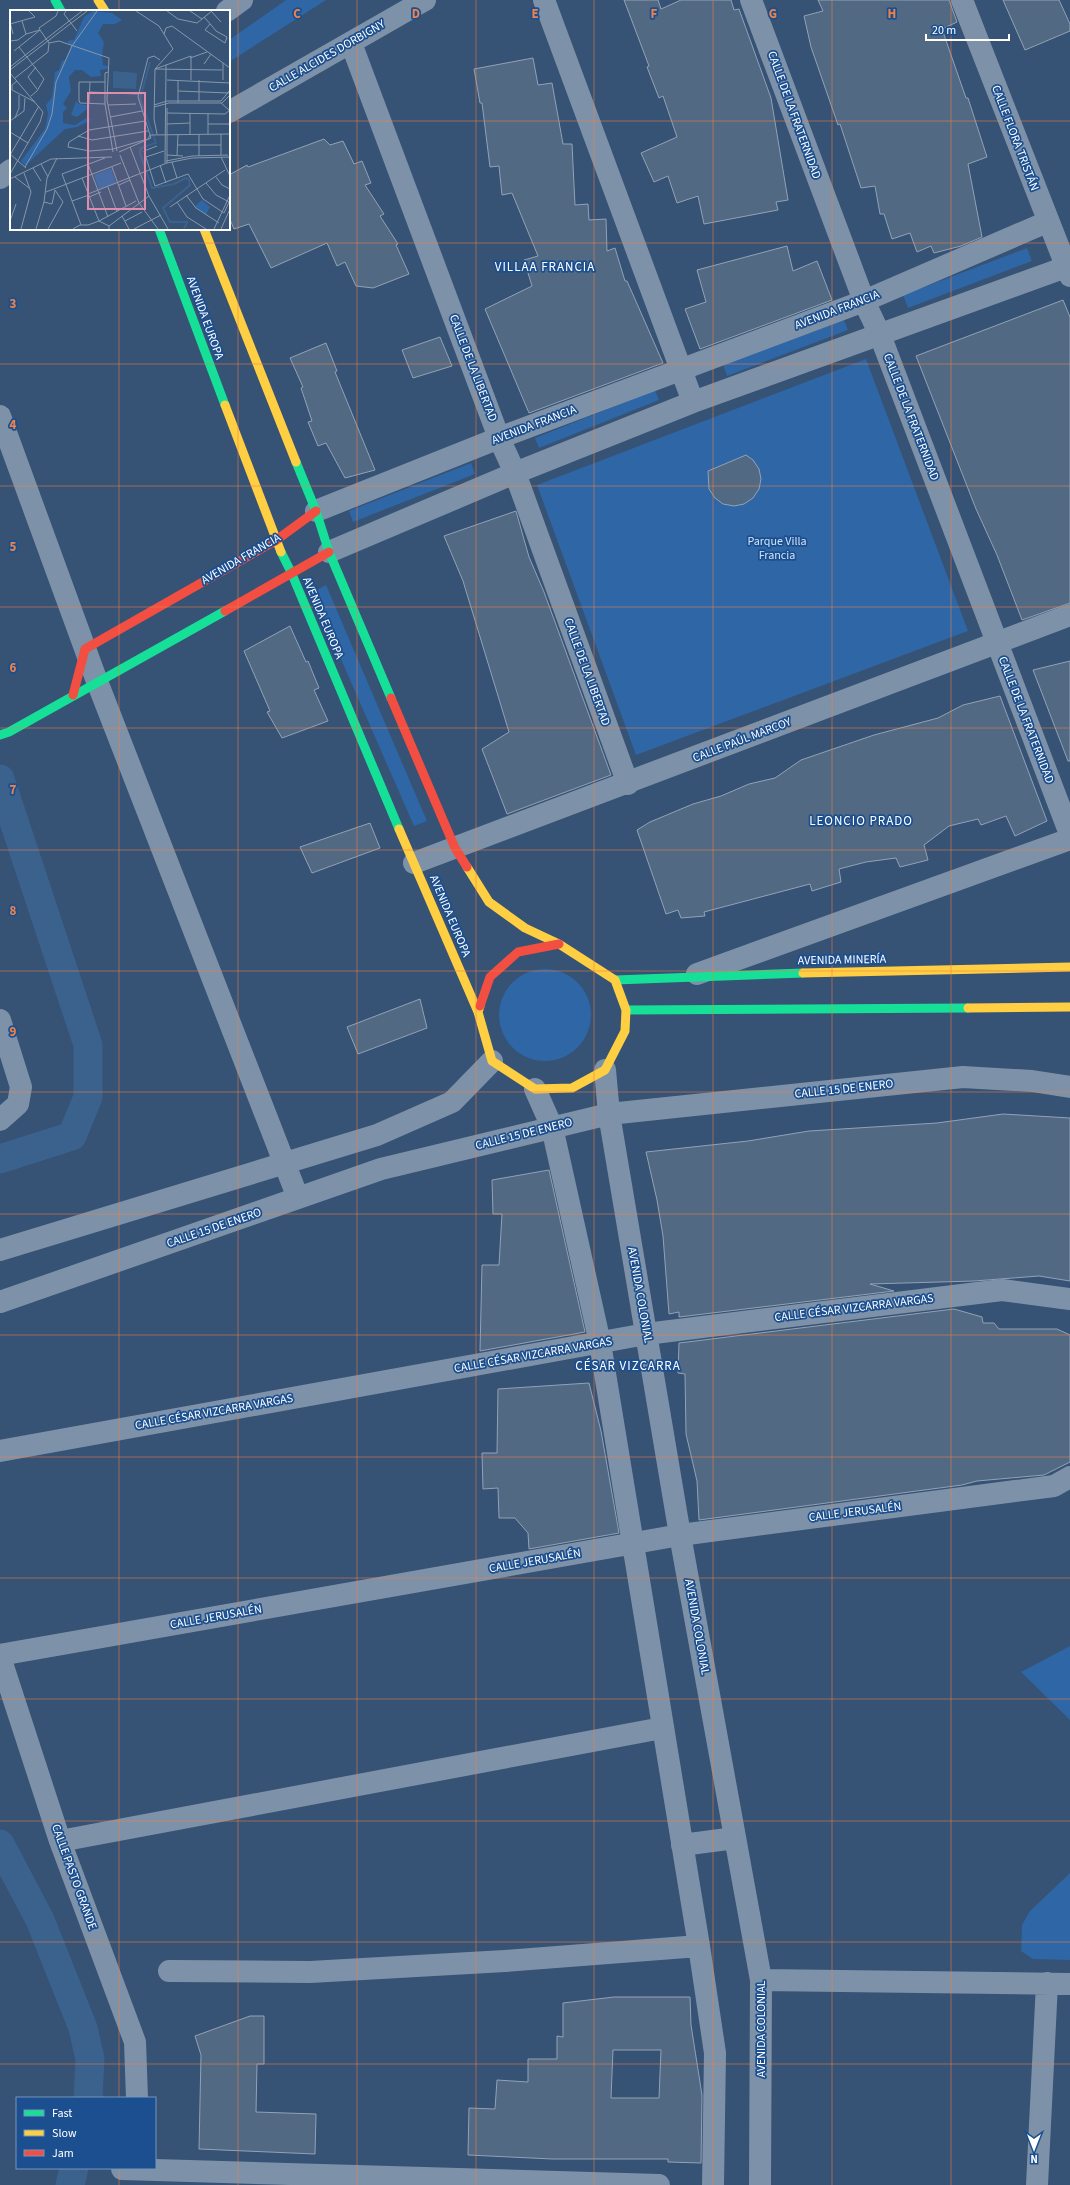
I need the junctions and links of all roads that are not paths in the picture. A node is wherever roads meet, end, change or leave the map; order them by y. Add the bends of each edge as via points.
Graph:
1 (55, 0) edge
2 (98, 0) edge
3 (242, 0) edge
4 (425, 0) edge
5 (544, 0) edge
6 (751, 0) edge
7 (962, 0) edge
8 (60, 10) edge
9 (104, 10) edge
10 (228, 10) edge
11 (351, 43) junction
12 (230, 111) edge
13 (10, 171) edge
14 (0, 178) edge
15 (1047, 222) junction
16 (159, 230) edge
17 (204, 230) edge
18 (1066, 259) edge
19 (864, 301) junction
20 (880, 335) junction
21 (682, 369) junction
22 (693, 402) junction
23 (0, 416) edge
24 (499, 438) junction
25 (515, 473) junction
26 (316, 511) junction
27 (275, 541) junction
28 (329, 552) junction
29 (291, 572) junction
30 (1070, 615) edge
31 (996, 643) junction
32 (85, 649) junction
33 (98, 684) junction
34 (73, 695) junction
35 (4, 733) edge
36 (628, 784) junction
37 (1070, 834) edge
38 (1070, 839) edge
39 (455, 848) junction
40 (414, 863) junction
41 (559, 944) junction
42 (1070, 967) edge
43 (693, 976) junction
44 (615, 980) junction
45 (1070, 1008) edge
46 (626, 1010) junction
47 (478, 1012) junction
48 (0, 1020) edge
49 (492, 1061) junction
50 (605, 1070) junction
51 (1070, 1087) edge
52 (535, 1089) junction
53 (609, 1114) junction
54 (0, 1120) edge
55 (552, 1127) junction
56 (284, 1163) junction
57 (298, 1198) junction
58 (0, 1250) edge
59 (1070, 1299) edge
60 (0, 1302) edge
61 (646, 1334) junction
62 (600, 1343) junction
63 (0, 1451) edge
64 (1070, 1477) edge
65 (680, 1536) junction
66 (633, 1544) junction
67 (0, 1656) edge
68 (662, 1728) junction
69 (735, 1838) junction
70 (60, 1841) junction
71 (682, 1845) junction
72 (699, 1946) junction
73 (169, 1971) dead end
74 (761, 1980) junction
75 (1047, 1983) junction
76 (1070, 1984) edge
77 (137, 2097) edge
78 (121, 2174) edge
79 (659, 2185) edge
80 (713, 2185) edge
81 (760, 2185) edge
82 (1037, 2185) edge

1 - 8 main road
2 - 9 main road
3 - 10 street
4 - 11 street, CALLE ALCIDES DORBIGNY
5 - 21 street
6 - 19 street, CALLE DE LA FRATERNIDAD
7 - 15 street, CALLE FLORA TRISTÁN
11 - 12 street, CALLE ALCIDES DORBIGNY
11 - 24 street, CALLE DE LA LIBERTAD
13 - 14 street
15 - 18 street, CALLE FLORA TRISTÁN
15 - 19 street, AVENIDA FRANCIA
16 - 27 main road, AVENIDA EUROPA
17 - 26 main road
18 - 20 street
19 - 20 street, CALLE DE LA FRATERNIDAD
19 - 21 street, AVENIDA FRANCIA
20 - 22 street
20 - 31 street, CALLE DE LA FRATERNIDAD
21 - 22 street
21 - 24 street, AVENIDA FRANCIA
22 - 25 street
23 - 32 street
24 - 25 street, CALLE DE LA LIBERTAD
24 - 26 street, AVENIDA FRANCIA
25 - 28 street
25 - 36 street, CALLE DE LA LIBERTAD
26 - 27 main road, AVENIDA FRANCIA
26 - 28 main road
27 - 29 main road, AVENIDA EUROPA
27 - 32 main road, AVENIDA FRANCIA
28 - 29 main road
28 - 39 main road
29 - 33 main road
29 - 40 main road, AVENIDA EUROPA
30 - 31 street, CALLE PAÚL MARCOY
31 - 36 street, CALLE PAÚL MARCOY
31 - 37 street, CALLE DE LA FRATERNIDAD
32 - 33 street
32 - 34 main road
33 - 34 main road
33 - 56 street
34 - 35 main road
36 - 39 street, CALLE PAÚL MARCOY
38 - 43 street
39 - 40 street, CALLE PAÚL MARCOY
39 - 41 main road via 489,902 525,928
40 - 47 main road, AVENIDA EUROPA
41 - 44 main road
41 - 47 main road via 518,952 490,977
42 - 43 main road, AVENIDA MINERÍA
43 - 44 main road, AVENIDA MINERÍA
44 - 46 main road
45 - 46 main road
46 - 50 main road via 626,1031
47 - 49 main road, AVENIDA EUROPA
48 - 54 street via 21,1087 18,1104
49 - 52 main road
49 - 56 street via 452,1102 376,1135
50 - 52 main road via 572,1088
50 - 53 street, AVENIDA COLONIAL
51 - 53 street, CALLE 15 DE ENERO via 1032,1081 963,1077
52 - 55 street
53 - 55 street, CALLE 15 DE ENERO
53 - 61 street, AVENIDA COLONIAL
55 - 57 street, CALLE 15 DE ENERO via 381,1170
55 - 62 street
56 - 57 street
56 - 58 street
57 - 60 street, CALLE 15 DE ENERO
59 - 61 street, CALLE CÉSAR VIZCARRA VARGAS via 1002,1290
61 - 62 street, CALLE CÉSAR VIZCARRA VARGAS
61 - 65 street, AVENIDA COLONIAL
62 - 63 street, CALLE CÉSAR VIZCARRA VARGAS
62 - 66 street
64 - 65 street, CALLE JERUSALÉN via 1054,1486
65 - 66 street, CALLE JERUSALÉN
65 - 69 street, AVENIDA COLONIAL
66 - 67 street, CALLE JERUSALÉN
66 - 68 street
67 - 70 street, CALLE PASTO GRANDE
68 - 70 street
68 - 71 street
69 - 71 street
69 - 74 street, AVENIDA COLONIAL
70 - 77 street, CALLE PASTO GRANDE via 135,2042
71 - 72 street
72 - 73 street via 505,1961 310,1972
72 - 80 street via 715,2053
74 - 75 street
74 - 81 street, AVENIDA COLONIAL
75 - 76 street
75 - 82 street
78 - 79 street

